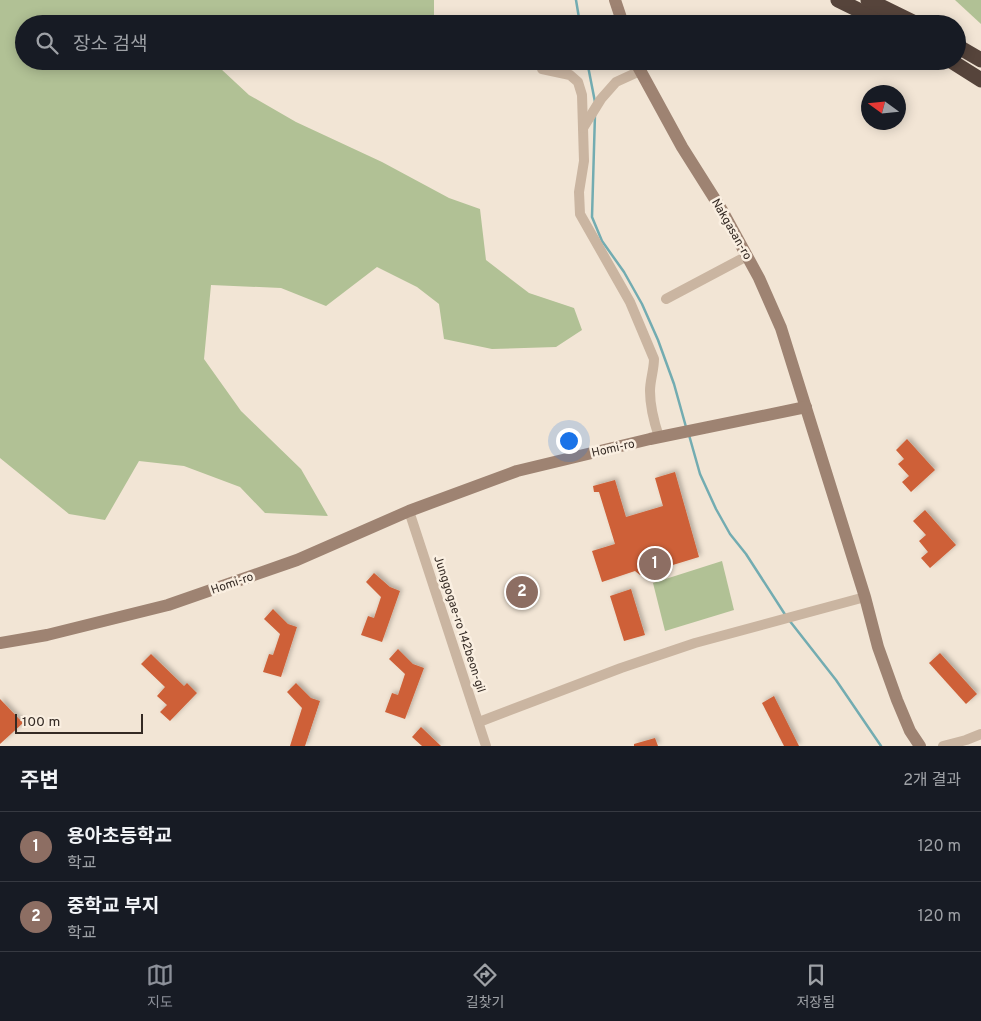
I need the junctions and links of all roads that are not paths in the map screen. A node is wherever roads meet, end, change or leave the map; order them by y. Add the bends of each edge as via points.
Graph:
1 (615, 0) edge
2 (838, 0) edge
3 (868, 0) edge
4 (620, 15) edge
5 (869, 15) edge
6 (899, 15) edge
7 (966, 51) edge
8 (981, 60) edge
9 (547, 70) edge
10 (632, 70) edge
11 (639, 70) edge
12 (966, 70) edge
13 (981, 80) edge
14 (583, 128) junction
15 (747, 256) junction
16 (666, 300) dead end
17 (806, 407) junction
18 (665, 436) junction
19 (409, 511) junction
20 (865, 597) junction
21 (0, 644) edge
22 (479, 722) junction
23 (981, 734) edge
24 (486, 746) edge
25 (920, 746) edge
26 (943, 746) edge

1 - 4 street
2 - 5 highway
3 - 6 highway
7 - 8 highway
9 - 14 street via 570,75 578,82 582,95
10 - 14 street via 616,82
11 - 15 street, Nakgasan-ro
12 - 13 highway
14 - 18 street via 580,214 630,302 654,359 650,389 652,412
15 - 16 street
15 - 17 street, Nakgasan-ro via 781,328
17 - 18 street, Homi-ro
17 - 20 street
18 - 19 street, Homi-ro via 517,470
19 - 21 street, Homi-ro via 297,560 168,605
19 - 22 street, Junggogae-ro 142beon-gil
20 - 22 street via 694,643
20 - 25 street via 878,648 897,700
22 - 24 street, Junggogae-ro 142beon-gil
23 - 26 street

